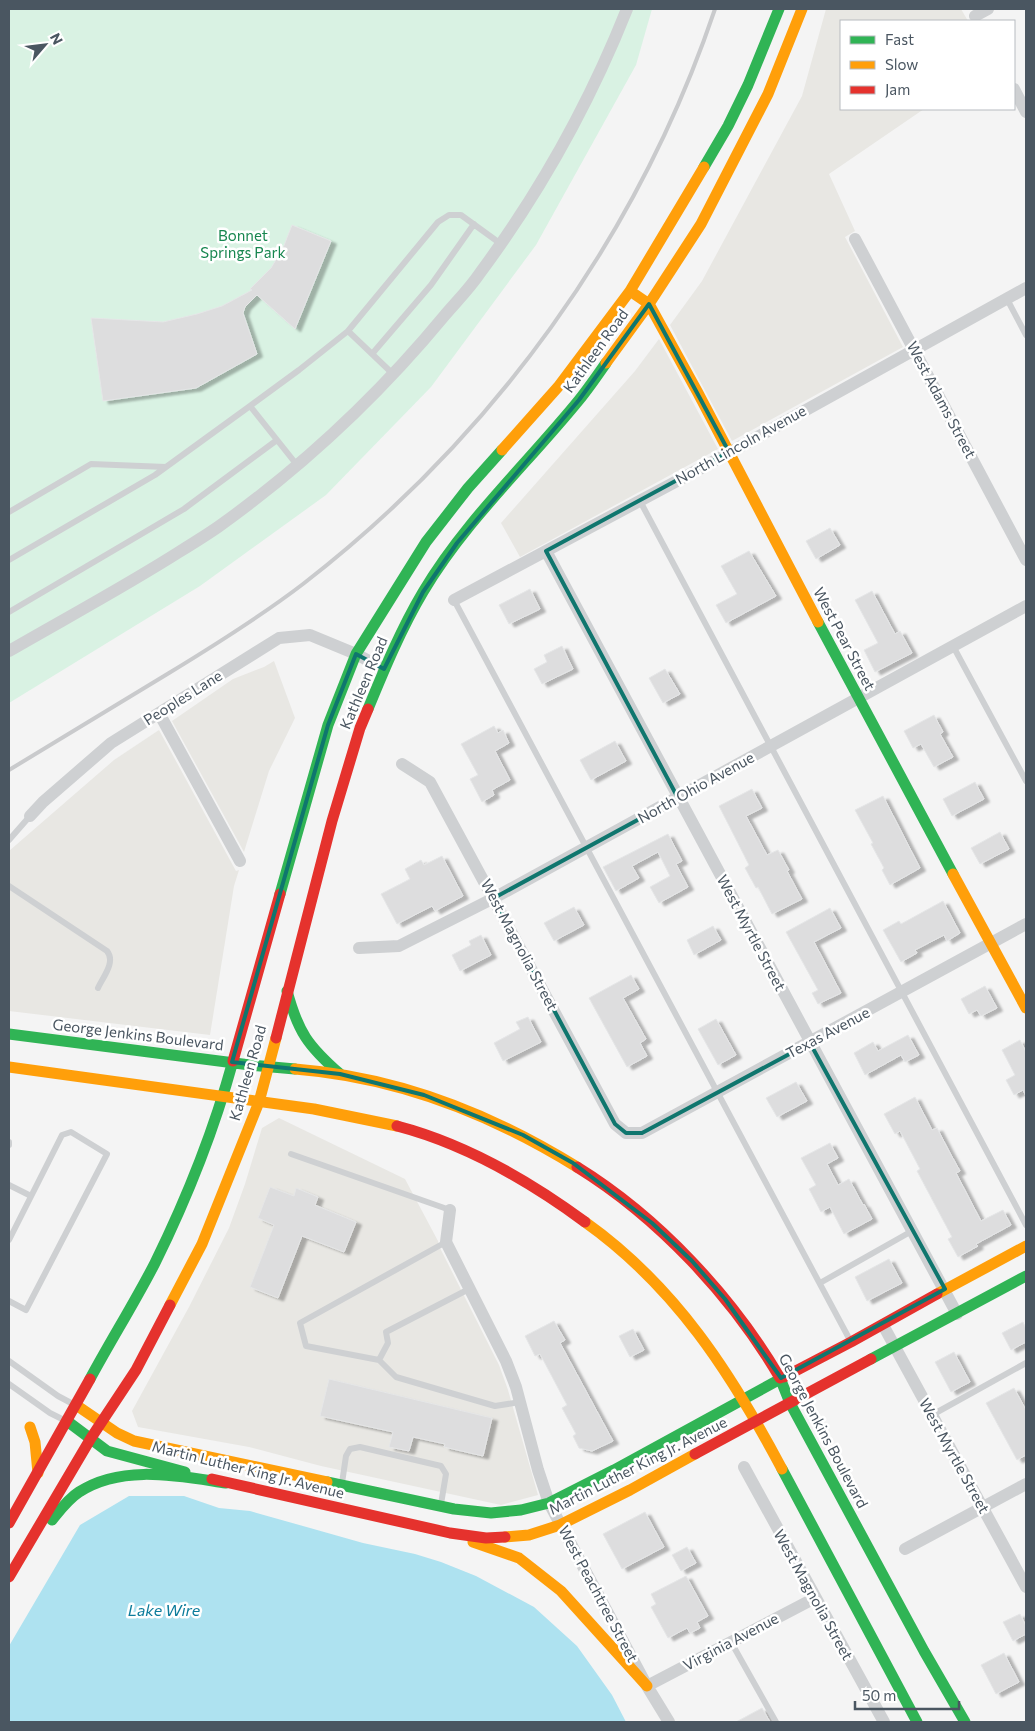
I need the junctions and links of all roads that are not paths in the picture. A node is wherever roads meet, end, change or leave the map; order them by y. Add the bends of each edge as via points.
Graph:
1 (627, 9) edge
2 (779, 9) edge
3 (802, 9) edge
4 (988, 9) edge
5 (974, 15) edge
6 (1015, 91) edge
7 (1026, 112) edge
8 (474, 224) junction
9 (855, 239) dead end
10 (501, 244) junction
11 (1026, 288) edge
12 (630, 291) junction
13 (1007, 299) junction
14 (649, 304) junction
15 (348, 331) junction
16 (1026, 335) edge
17 (914, 349) junction
18 (372, 354) junction
19 (393, 374) junction
20 (250, 406) junction
21 (277, 440) junction
22 (729, 452) junction
23 (297, 465) junction
24 (166, 467) junction
25 (640, 500) junction
26 (9, 512) edge
27 (546, 551) junction
28 (9, 560) edge
29 (1026, 560) edge
30 (454, 600) joint
31 (1026, 606) edge
32 (9, 612) edge
33 (954, 646) junction
34 (9, 651) edge
35 (356, 654) junction
36 (384, 669) junction
37 (859, 698) junction
38 (159, 713) junction
39 (771, 746) junction
40 (402, 764) dead end
41 (1026, 781) edge
42 (678, 798) junction
43 (30, 816) joint
44 (9, 840) edge
45 (586, 848) junction
46 (240, 861) dead end
47 (9, 886) edge
48 (494, 898) junction
49 (1026, 924) edge
50 (992, 943) junction
51 (358, 948) dead end
52 (98, 988) dead end
53 (287, 991) junction
54 (902, 993) junction
55 (1026, 1008) edge
56 (9, 1034) edge
57 (810, 1043) junction
58 (232, 1062) junction
59 (9, 1067) edge
60 (266, 1068) junction
61 (340, 1074) junction
62 (718, 1092) junction
63 (223, 1097) junction
64 (259, 1102) junction
65 (626, 1133) joint
66 (291, 1154) dead end
67 (9, 1185) edge
68 (31, 1196) junction
69 (450, 1210) joint
70 (1026, 1225) edge
71 (912, 1230) junction
72 (9, 1240) edge
73 (446, 1242) junction
74 (1026, 1246) edge
75 (1026, 1276) edge
76 (820, 1283) junction
77 (469, 1288) junction
78 (945, 1289) junction
79 (9, 1301) edge
80 (958, 1314) junction
81 (883, 1325) junction
82 (852, 1342) junction
83 (896, 1346) junction
84 (379, 1360) junction
85 (9, 1361) edge
86 (1026, 1363) edge
87 (781, 1378) junction
88 (9, 1384) edge
89 (743, 1398) junction
90 (520, 1402) junction
91 (790, 1403) junction
92 (76, 1405) junction
93 (932, 1415) junction
94 (67, 1421) junction
95 (756, 1421) junction
96 (102, 1423) junction
97 (30, 1426) dead end
98 (91, 1438) junction
99 (744, 1466) dead end
100 (38, 1473) junction
101 (226, 1483) junction
102 (1026, 1484) edge
103 (342, 1485) junction
104 (549, 1503) junction
105 (440, 1506) junction
106 (982, 1508) junction
107 (9, 1524) edge
108 (560, 1525) junction
109 (450, 1533) junction
110 (905, 1549) dead end
111 (22, 1554) junction
112 (9, 1577) edge
113 (1026, 1587) edge
114 (815, 1598) junction
115 (731, 1642) junction
116 (647, 1686) junction
117 (669, 1722) edge
118 (776, 1722) edge
119 (884, 1722) edge
120 (917, 1722) edge
121 (965, 1722) edge

1 - 10 street via 576,118
2 - 12 main road, Kathleen Road via 728,126
3 - 14 main road, Kathleen Road via 748,136 701,224
4 - 5 street
6 - 7 street
8 - 10 lane
8 - 15 lane via 461,215 450,215 438,222
8 - 18 lane via 431,285
9 - 17 street, West Adams Street
10 - 19 street via 415,352
11 - 13 street, North Lincoln Avenue
12 - 14 main road, West Pear Street
12 - 35 main road, Kathleen Road via 558,387 468,488 426,542
13 - 16 lane
13 - 17 street, North Lincoln Avenue
14 - 22 main road, West Pear Street
14 - 36 main road, Kathleen Road via 580,400 457,543 423,592
15 - 18 lane
15 - 20 lane
17 - 22 street, North Lincoln Avenue
17 - 29 street, West Adams Street
18 - 19 lane
19 - 23 street
20 - 21 lane
20 - 24 lane
21 - 23 lane
21 - 32 lane via 184,509
22 - 25 street, North Lincoln Avenue
22 - 37 main road, West Pear Street
23 - 34 street via 216,529 148,572
24 - 26 lane via 91,464
24 - 28 lane
25 - 27 street, North Lincoln Avenue
25 - 39 lane
27 - 30 street, North Lincoln Avenue
27 - 42 street, West Myrtle Street
30 - 45 lane
31 - 33 street, North Ohio Avenue
33 - 37 street, North Ohio Avenue
33 - 41 lane
35 - 36 street, Peoples Lane
35 - 38 street, Peoples Lane via 310,635 279,638
35 - 58 main road, Kathleen Road via 328,724
36 - 53 main road, Kathleen Road via 360,728 334,811
37 - 39 street, North Ohio Avenue
37 - 50 main road, West Pear Street
38 - 43 street, Peoples Lane via 111,743
38 - 46 street
39 - 42 street, North Ohio Avenue
39 - 54 lane
40 - 48 street, West Magnolia Street via 430,782
42 - 45 street, North Ohio Avenue
42 - 57 street, West Myrtle Street
43 - 44 lane, Peoples Lane
45 - 48 street, North Ohio Avenue
45 - 62 lane
47 - 52 lane via 110,955 111,961
48 - 51 street, North Ohio Avenue via 399,946
48 - 65 street, West Magnolia Street via 615,1124
49 - 50 street, Texas Avenue
50 - 54 street, Texas Avenue
50 - 55 main road, West Pear Street
53 - 60 main road, Kathleen Road
53 - 61 main road via 305,1040
54 - 57 street, Texas Avenue
54 - 70 lane
56 - 58 main road, George Jenkins Boulevard
57 - 62 street, Texas Avenue
57 - 71 street, West Myrtle Street
58 - 60 main road, George Jenkins Boulevard
58 - 63 main road, Kathleen Road
59 - 63 main road
60 - 61 main road, George Jenkins Boulevard
60 - 64 main road, Kathleen Road
61 - 87 main road, George Jenkins Boulevard via 406,1089 472,1112 523,1135 614,1191 692,1261 725,1300
62 - 65 street, Texas Avenue via 642,1133
62 - 76 lane
63 - 64 main road
63 - 92 main road, Kathleen Road via 184,1202 154,1264
64 - 89 main road via 354,1116 405,1129 457,1146 502,1167 591,1226 628,1256 697,1330
64 - 96 main road, Kathleen Road via 202,1244 136,1370
66 - 69 lane
67 - 68 lane
68 - 72 lane
68 - 79 lane via 62,1135 71,1132 107,1154 26,1310
69 - 73 street
71 - 76 lane
71 - 78 street, West Myrtle Street
73 - 77 street, West Peachtree Street
73 - 84 lane via 300,1323 306,1346
74 - 78 main road, Martin Luther King Jr. Avenue
75 - 80 main road, Martin Luther King Jr. Avenue
76 - 82 lane
77 - 84 lane via 386,1332 388,1343
77 - 90 street, West Peachtree Street via 506,1361
78 - 80 street, West Myrtle Street
78 - 81 main road, Martin Luther King Jr. Avenue
80 - 83 main road, Martin Luther King Jr. Avenue
81 - 82 main road, Martin Luther King Jr. Avenue
81 - 83 street, West Myrtle Street
82 - 87 main road, Martin Luther King Jr. Avenue
83 - 91 main road, Martin Luther King Jr. Avenue
83 - 93 street, West Myrtle Street
84 - 90 lane via 396,1377 495,1406
85 - 92 lane
86 - 93 lane
87 - 89 main road, Martin Luther King Jr. Avenue
87 - 91 main road, George Jenkins Boulevard
88 - 94 lane
89 - 95 main road
89 - 104 main road, Martin Luther King Jr. Avenue
90 - 104 street, West Peachtree Street
91 - 95 main road, Martin Luther King Jr. Avenue
91 - 121 main road, George Jenkins Boulevard
92 - 94 main road, Kathleen Road
92 - 96 main road, Martin Luther King Jr. Avenue
93 - 106 street, West Myrtle Street
94 - 98 main road, Martin Luther King Jr. Avenue
94 - 100 main road, Kathleen Road
95 - 108 main road, Martin Luther King Jr. Avenue
95 - 120 main road
96 - 98 main road, Kathleen Road
96 - 103 main road, Martin Luther King Jr. Avenue via 134,1440
97 - 100 main road
98 - 101 main road, Martin Luther King Jr. Avenue via 107,1451
98 - 111 main road, Kathleen Road
99 - 114 street, West Magnolia Street
100 - 107 main road, Kathleen Road
101 - 109 main road, Martin Luther King Jr. Avenue
101 - 111 main road via 158,1473 102,1481 80,1492 66,1504
102 - 106 street
103 - 105 main road, Martin Luther King Jr. Avenue
103 - 105 lane via 346,1456 350,1449 360,1447 441,1466 446,1474
104 - 105 main road, Martin Luther King Jr. Avenue via 492,1513
104 - 108 street, West Peachtree Street
106 - 110 street
106 - 113 street, West Myrtle Street
108 - 109 main road, Martin Luther King Jr. Avenue via 529,1535 486,1538
108 - 116 street, West Peachtree Street
109 - 116 main road via 519,1558 561,1591
111 - 112 main road
114 - 115 street, Virginia Avenue
114 - 119 street, West Magnolia Street
115 - 116 street, Virginia Avenue
115 - 118 lane
116 - 117 street, West Peachtree Street

